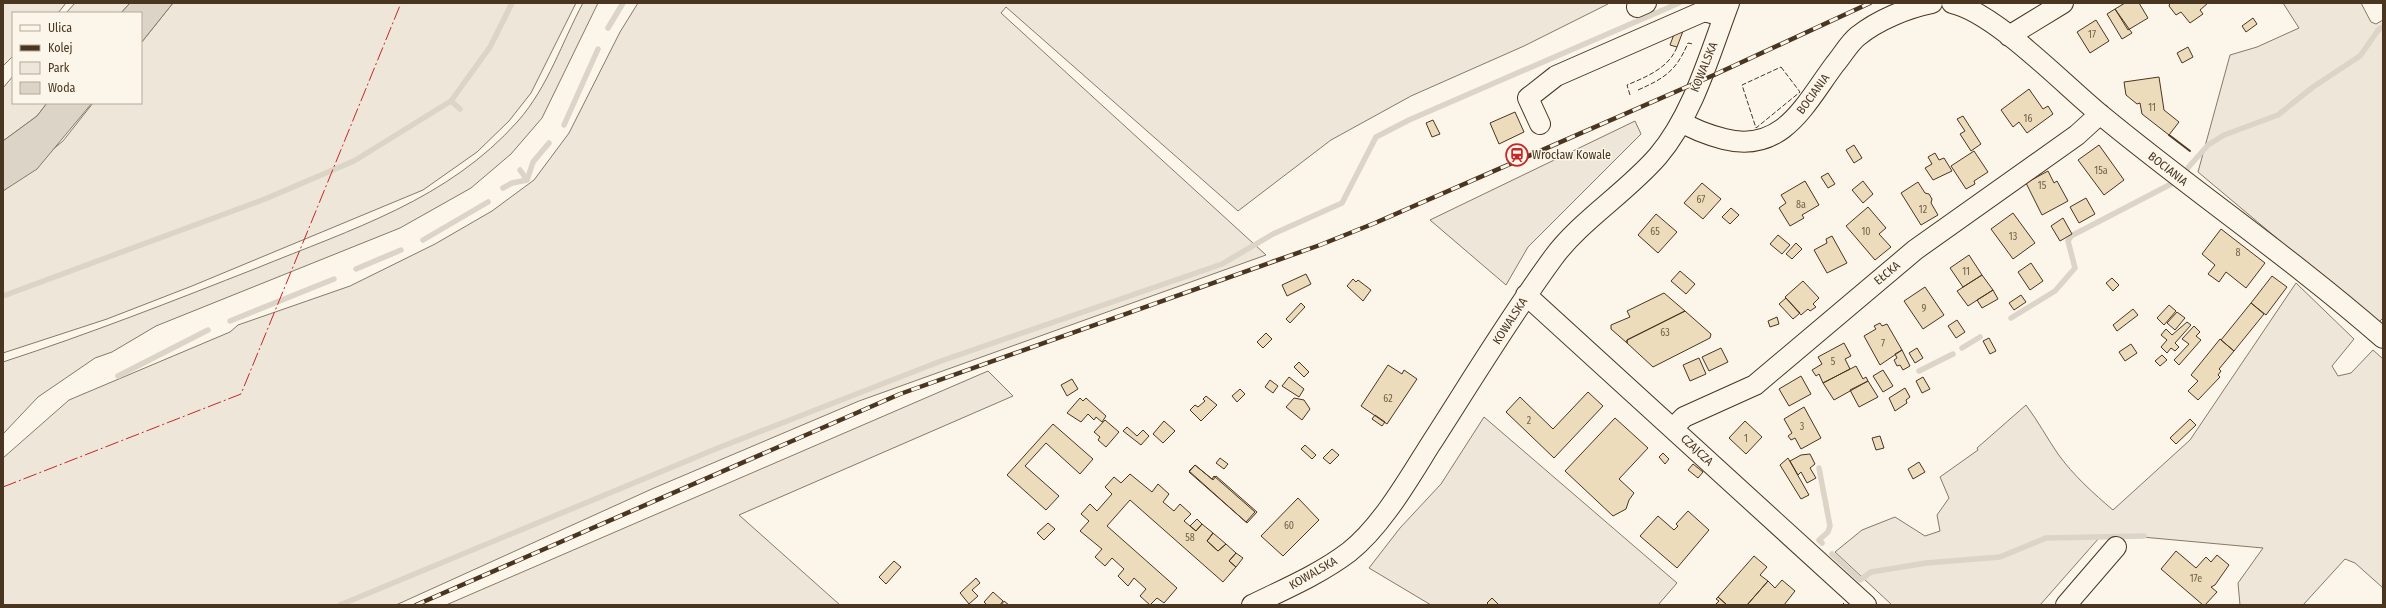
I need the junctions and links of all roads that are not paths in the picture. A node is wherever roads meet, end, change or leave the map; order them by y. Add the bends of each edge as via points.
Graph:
1 (1932, 3) edge
2 (1952, 3) edge
3 (2063, 3) edge
4 (1726, 10) edge
5 (2009, 36) junction
6 (2100, 114) junction
7 (1682, 122) junction
8 (1540, 124) dead end
9 (1526, 295) junction
10 (2383, 338) edge
11 (1673, 428) junction
12 (2116, 547) dead end
13 (1252, 605) edge
14 (1866, 605) edge
15 (2066, 605) edge

1 - 7 street, BOCIANIA via 1891,16 1857,36 1796,118 1764,140 1736,142 1716,137
2 - 5 street, BOCIANIA via 1981,14
3 - 5 street
4 - 7 street, KOWALSKA
4 - 8 street via 1702,12 1556,76 1528,98
5 - 6 street, BOCIANIA
6 - 10 street, BOCIANIA
6 - 11 street, EŁCKA via 2077,135 1915,250 1755,385 1684,417
7 - 9 street, KOWALSKA via 1658,156 1558,251
9 - 11 street, CZAJCZA
9 - 13 street, KOWALSKA via 1410,476 1361,540 1350,551 1320,570
11 - 14 street, CZAJCZA
12 - 15 street

